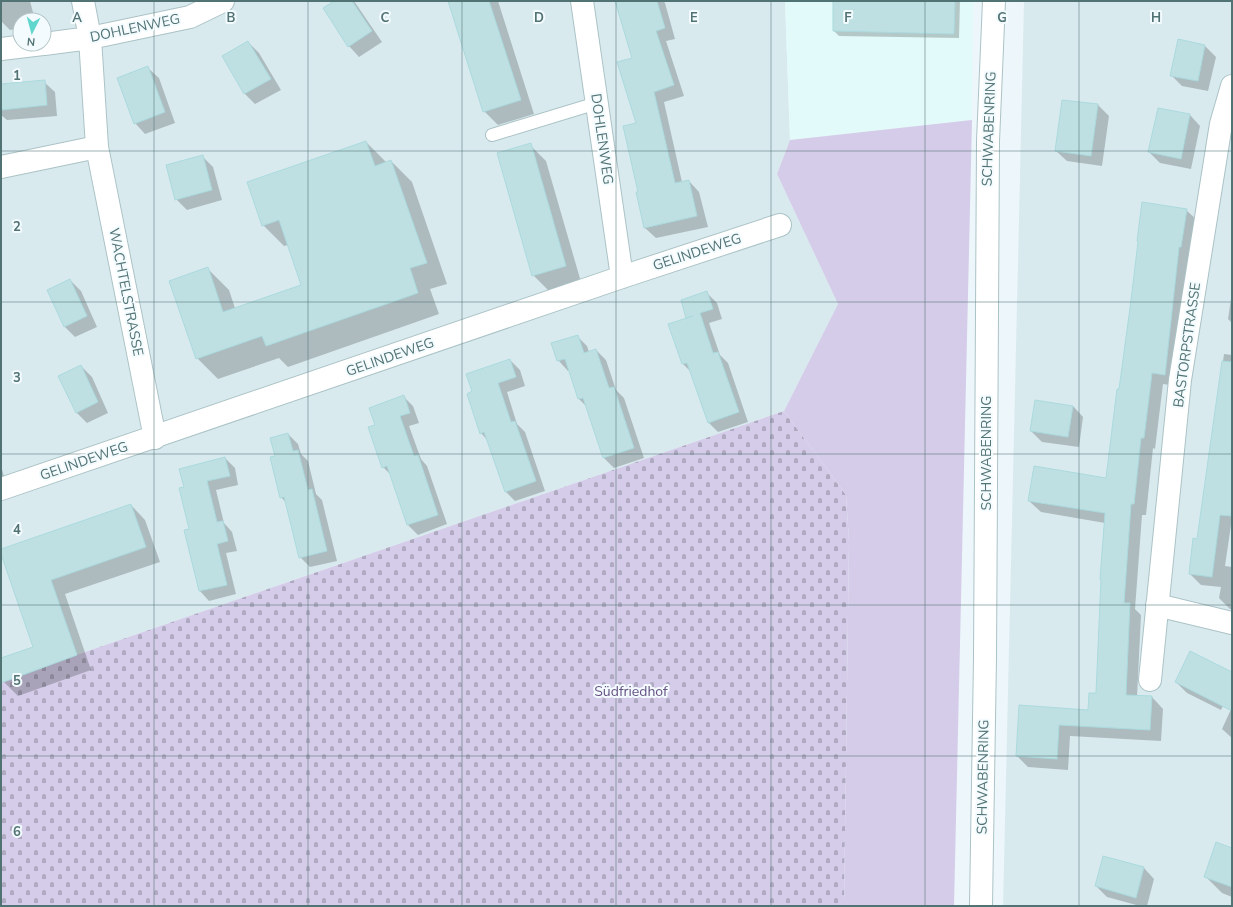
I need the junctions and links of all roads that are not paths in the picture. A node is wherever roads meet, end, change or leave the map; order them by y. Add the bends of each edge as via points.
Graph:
1 (83, 1) edge
2 (223, 1) edge
3 (582, 1) edge
4 (994, 1) edge
5 (90, 38) junction
6 (52, 43) edge
7 (12, 48) edge
8 (1, 49) edge
9 (1232, 86) edge
10 (597, 103) junction
11 (492, 135) dead end
12 (97, 147) junction
13 (1, 167) edge
14 (780, 225) dead end
15 (622, 277) junction
16 (155, 438) junction
17 (1, 489) edge
18 (1157, 605) junction
19 (1232, 623) edge
20 (1150, 680) dead end
21 (981, 906) edge

1 - 5 street, WACHTELSTRASSE
2 - 5 street, DOHLENWEG via 190,17
3 - 10 street, DOHLENWEG
4 - 21 street, SCHWABENRING via 988,141
5 - 6 street, DOHLENWEG
5 - 12 street, WACHTELSTRASSE
7 - 8 street, DOHLENWEG
9 - 18 street, BASTORPSTRASSE via 1221,124 1180,380
10 - 11 lane
10 - 15 street, DOHLENWEG
12 - 13 street
12 - 16 street, WACHTELSTRASSE
14 - 15 street, GELINDEWEG
15 - 16 street, GELINDEWEG
16 - 17 street, GELINDEWEG
18 - 19 street
18 - 20 street, BASTORPSTRASSE

